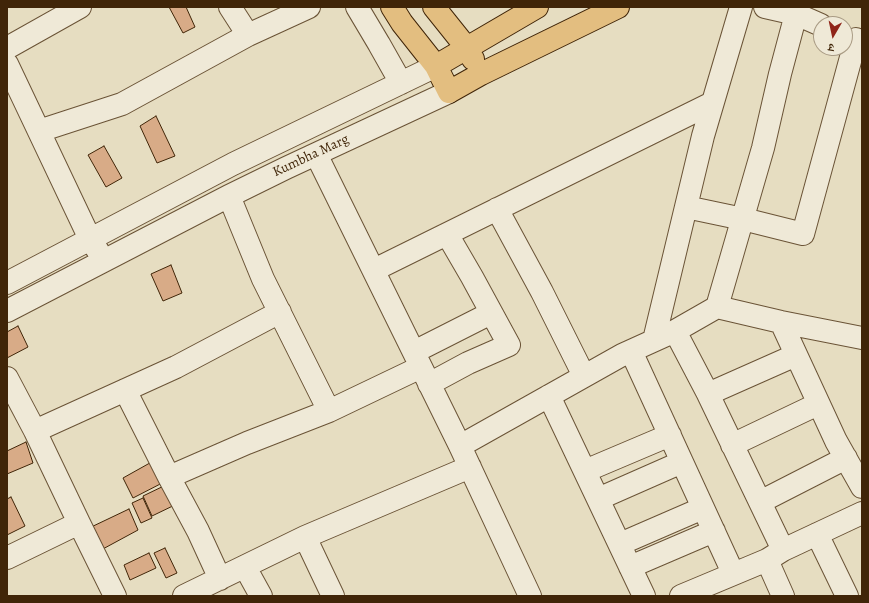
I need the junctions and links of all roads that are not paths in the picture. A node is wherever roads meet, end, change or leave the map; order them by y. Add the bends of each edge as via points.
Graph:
1 (80, 7) edge
2 (230, 7) edge
3 (309, 7) edge
4 (357, 7) edge
5 (392, 7) edge
6 (434, 7) edge
7 (537, 7) edge
8 (741, 7) edge
9 (765, 7) edge
10 (614, 8) edge
11 (510, 12) edge
12 (796, 14) junction
13 (813, 21) edge
14 (248, 35) junction
15 (854, 38) edge
16 (466, 47) junction
17 (7, 48) edge
18 (7, 64) edge
19 (436, 66) junction
20 (481, 74) junction
21 (401, 83) junction
22 (449, 92) junction
23 (712, 103) junction
24 (38, 131) junction
25 (316, 154) junction
26 (229, 196) junction
27 (686, 208) junction
28 (497, 209) junction
29 (743, 219) junction
30 (447, 234) junction
31 (90, 239) junction
32 (103, 261) junction
33 (374, 270) junction
34 (7, 283) edge
35 (717, 307) junction
36 (7, 311) edge
37 (280, 312) junction
38 (491, 314) junction
39 (781, 322) junction
40 (675, 331) junction
41 (862, 338) edge
42 (654, 340) junction
43 (631, 350) junction
44 (796, 355) junction
45 (421, 368) junction
46 (584, 376) junction
47 (7, 378) edge
48 (124, 390) junction
49 (708, 394) junction
50 (549, 396) junction
51 (818, 404) junction
52 (330, 411) junction
53 (35, 430) junction
54 (670, 435) junction
55 (732, 445) junction
56 (460, 446) junction
57 (846, 458) junction
58 (682, 462) junction
59 (470, 467) junction
60 (585, 472) junction
61 (169, 477) junction
62 (862, 487) edge
63 (598, 499) junction
64 (760, 502) junction
65 (703, 508) junction
66 (862, 513) edge
67 (79, 523) junction
68 (714, 531) junction
69 (817, 534) junction
70 (305, 538) junction
71 (620, 544) junction
72 (775, 555) junction
73 (7, 558) edge
74 (244, 567) junction
75 (630, 567) junction
76 (733, 573) junction
77 (220, 579) junction
78 (331, 595) edge
79 (115, 596) edge
80 (184, 596) edge
81 (261, 596) edge
82 (530, 596) edge
83 (644, 596) edge
84 (681, 596) edge
85 (783, 596) edge
86 (847, 596) edge

1 - 17 street
2 - 14 street
3 - 14 street
4 - 21 street
5 - 19 main road
6 - 16 main road
7 - 11 main road, Kumbha Marg
8 - 23 street
9 - 12 street
10 - 20 main road, Kumbha Marg
11 - 16 main road, Kumbha Marg
12 - 13 street
12 - 29 street
14 - 24 street via 122,104
15 - 29 street via 803,234
16 - 19 main road, Kumbha Marg
16 - 20 main road
18 - 24 street
19 - 21 street, Kumbha Marg
19 - 22 main road
20 - 22 main road, Kumbha Marg
21 - 31 street, Kumbha Marg via 233,164
22 - 25 street, Kumbha Marg
23 - 27 street
23 - 28 street
24 - 31 street
25 - 26 street, Kumbha Marg
25 - 33 street
26 - 32 street, Kumbha Marg
26 - 37 street via 263,279
27 - 29 street
27 - 42 street
28 - 30 street
28 - 46 street
29 - 35 street
30 - 33 street
30 - 38 street
31 - 32 street
31 - 34 street, Kumbha Marg
32 - 36 street, Kumbha Marg
33 - 45 street
35 - 39 street
35 - 40 street
37 - 48 street via 176,367
37 - 52 street
38 - 45 street
38 - 45 street via 509,345 468,363
39 - 41 street
39 - 44 street
40 - 42 street
40 - 49 street
42 - 43 street
43 - 46 street
43 - 54 street
44 - 49 street
44 - 51 street
45 - 52 street
45 - 56 street
46 - 50 street
47 - 53 street
48 - 53 street
48 - 61 street
49 - 55 street
50 - 56 street
50 - 60 street
51 - 55 street
51 - 57 street
52 - 61 street
53 - 67 street
54 - 58 street
54 - 60 street
55 - 64 street
56 - 59 street
57 - 62 street
57 - 64 street
58 - 63 street
58 - 65 street
59 - 70 street
59 - 82 street
60 - 63 street
61 - 77 street
63 - 71 street
64 - 72 street
65 - 68 street
65 - 71 street
66 - 69 street
67 - 73 street
67 - 79 street
68 - 75 street
68 - 76 street
69 - 72 street
69 - 86 street
70 - 74 street
70 - 78 street
71 - 75 street
72 - 76 street
72 - 85 street
74 - 77 street
74 - 81 street
75 - 83 street
76 - 84 street
77 - 80 street

